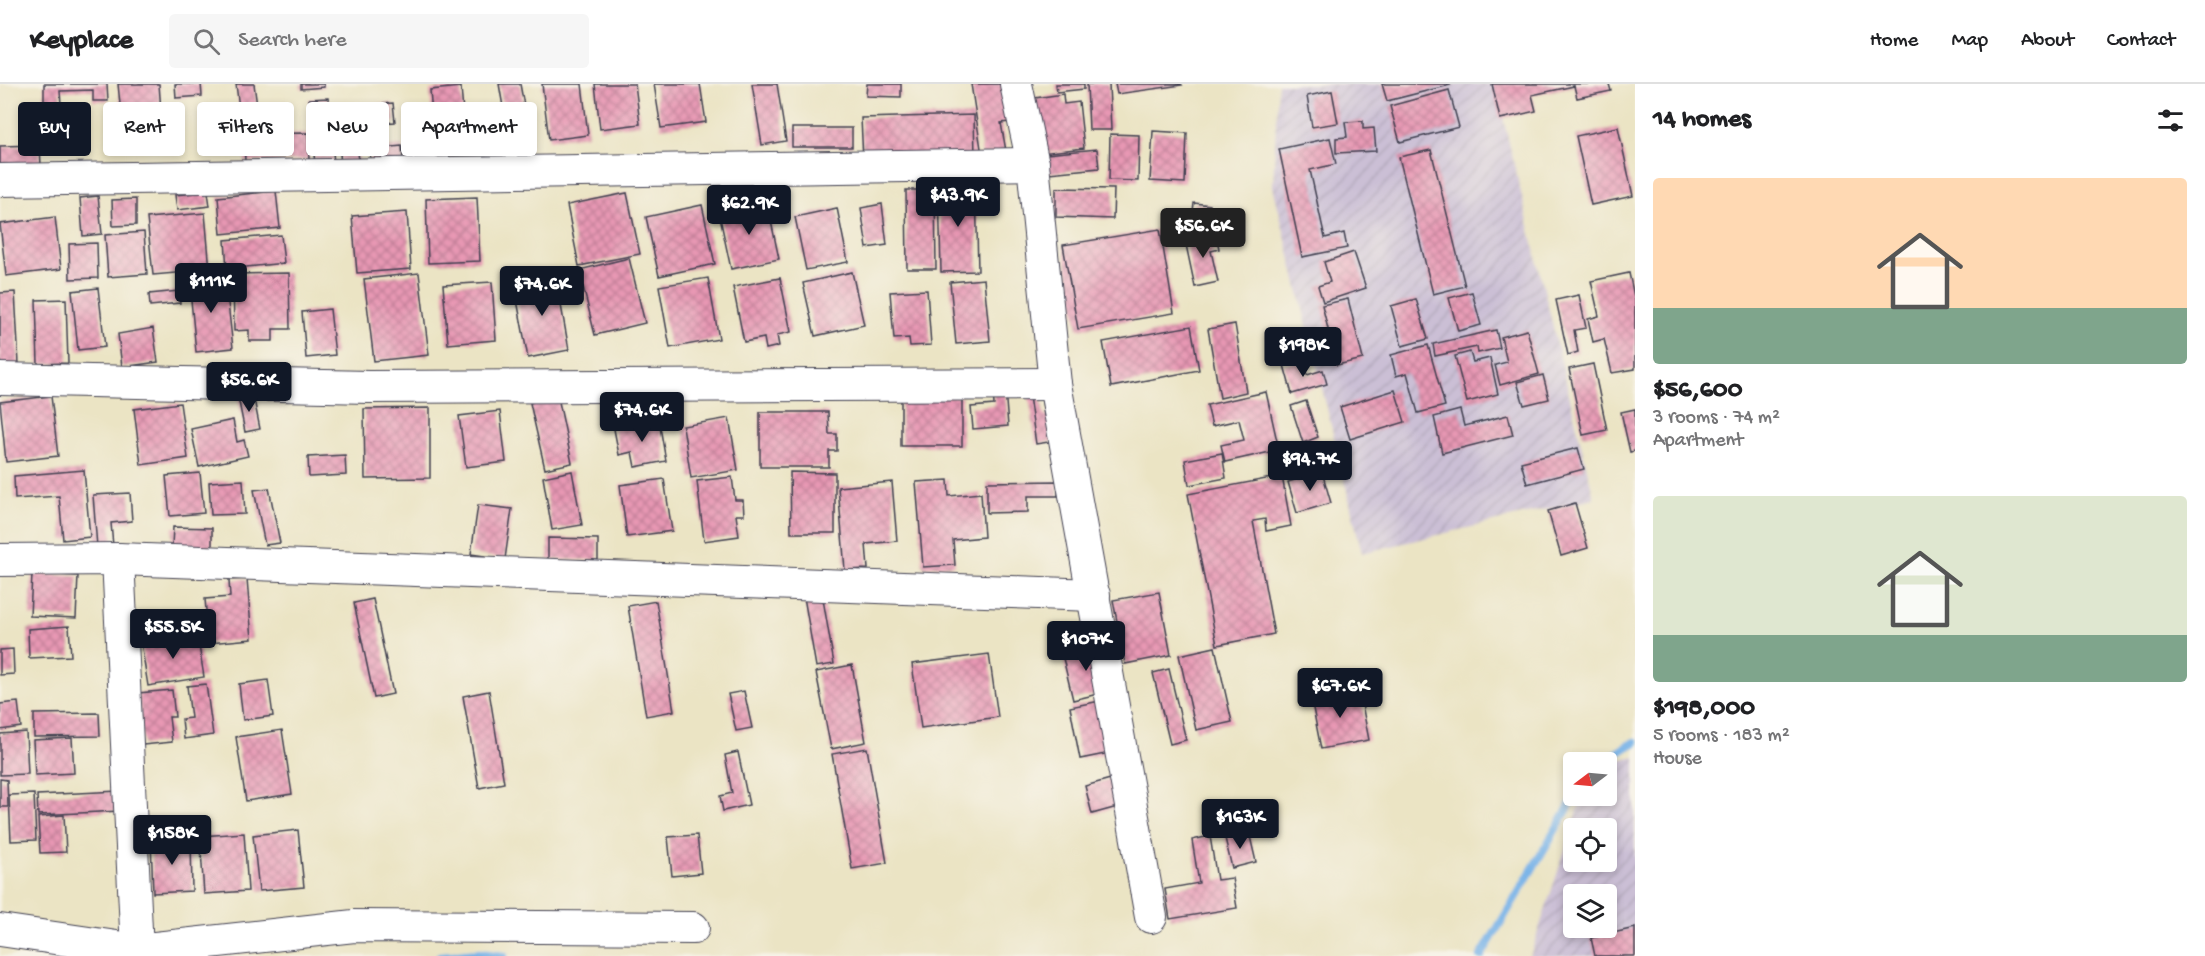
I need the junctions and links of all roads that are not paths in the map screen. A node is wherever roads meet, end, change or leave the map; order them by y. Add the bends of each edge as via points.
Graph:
1 (1016, 84) edge
2 (1033, 164) junction
3 (0, 180) edge
4 (0, 379) edge
5 (1055, 384) junction
6 (118, 559) junction
7 (0, 560) edge
8 (1094, 595) junction
9 (1151, 917) dead end
10 (693, 928) dead end
11 (0, 930) edge
12 (137, 950) junction

1 - 2 street
2 - 3 street
2 - 5 street
4 - 5 street via 369,387
5 - 8 street
6 - 7 street
6 - 8 street
6 - 12 street
8 - 9 street
10 - 12 street via 354,927
11 - 12 street

